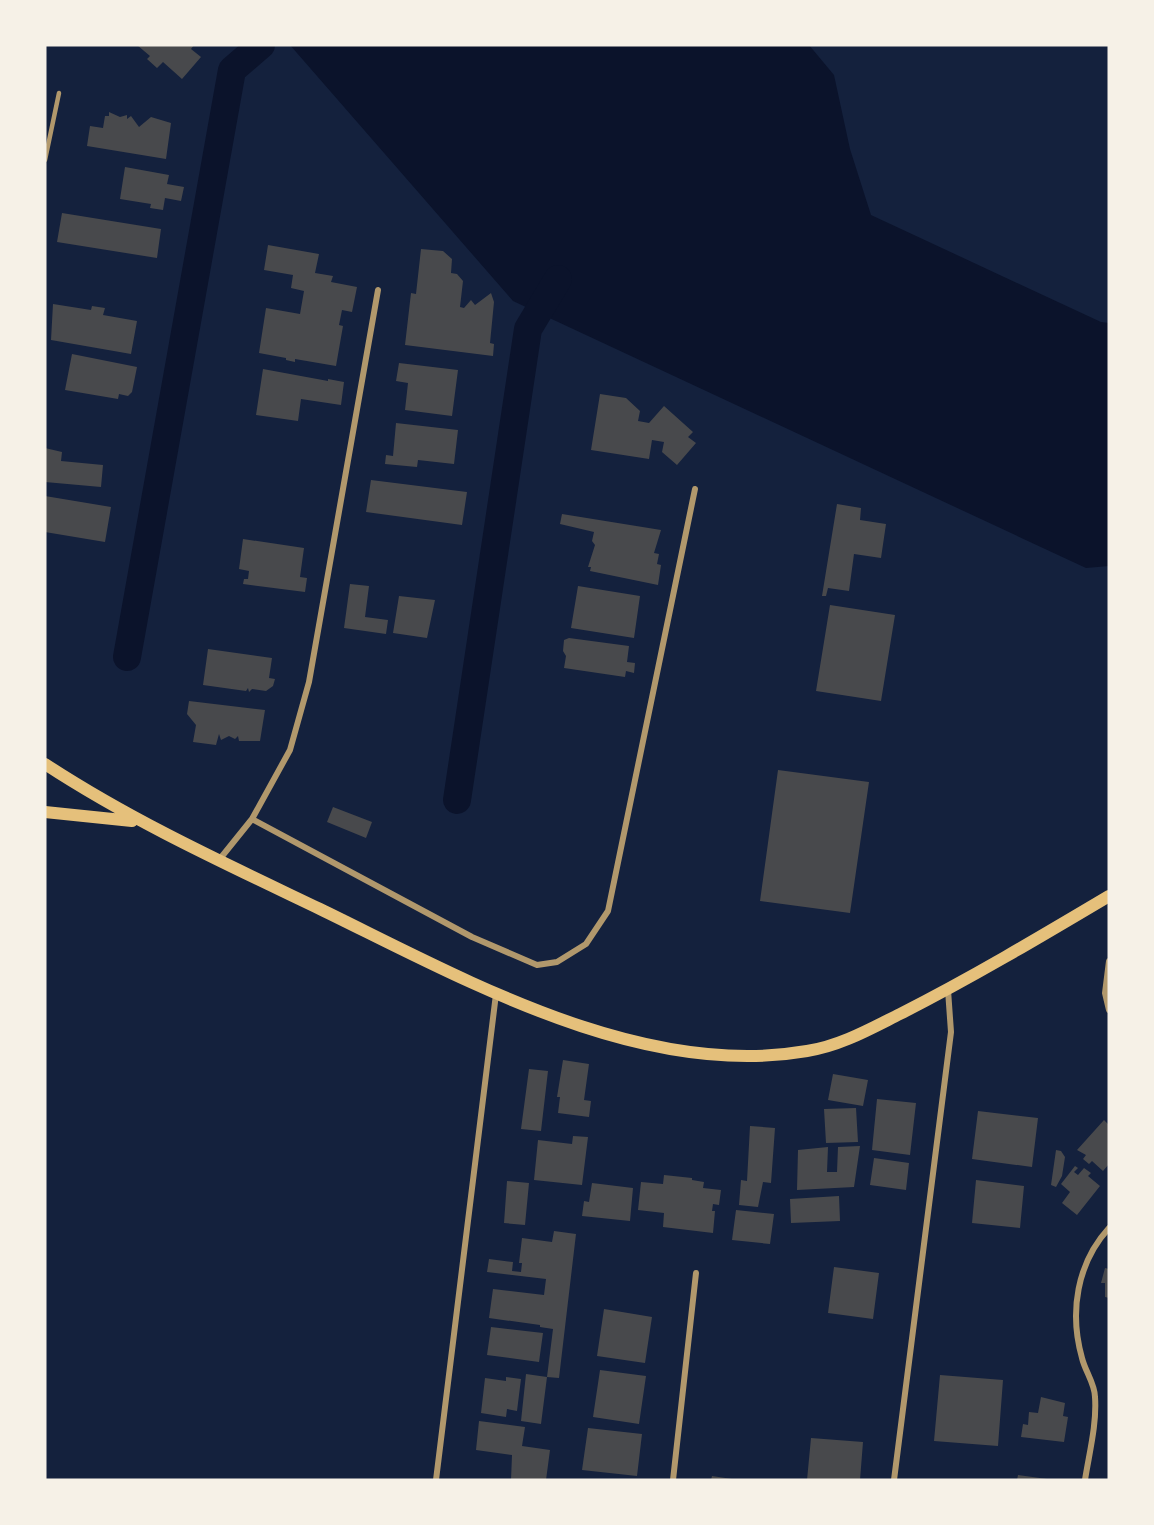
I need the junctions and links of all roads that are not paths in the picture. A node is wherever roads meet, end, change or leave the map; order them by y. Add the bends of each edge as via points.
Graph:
1 (59, 93) dead end
2 (45, 160) edge
3 (378, 290) dead end
4 (695, 489) dead end
5 (45, 764) edge
6 (45, 812) edge
7 (252, 819) junction
8 (142, 822) junction
9 (218, 860) junction
10 (1109, 896) edge
11 (1109, 962) edge
12 (948, 990) junction
13 (496, 994) junction
14 (1109, 1010) edge
15 (1109, 1228) edge
16 (696, 1273) dead end
17 (436, 1480) edge
18 (673, 1480) edge
19 (894, 1480) edge
20 (1085, 1480) edge

1 - 2 lane
3 - 7 street via 309,682 290,750
4 - 7 street via 608,911 586,944 557,962 537,965 472,937
5 - 8 main road
6 - 8 main road
7 - 9 street
8 - 9 main road
9 - 13 main road
10 - 12 main road
11 - 14 street via 1105,993
12 - 13 main road via 853,1037 810,1051 766,1057 650,1044 570,1022
12 - 19 street via 951,1032
13 - 17 street
15 - 20 street via 1094,1245 1083,1267 1078,1301 1076,1329 1096,1396
16 - 18 street

